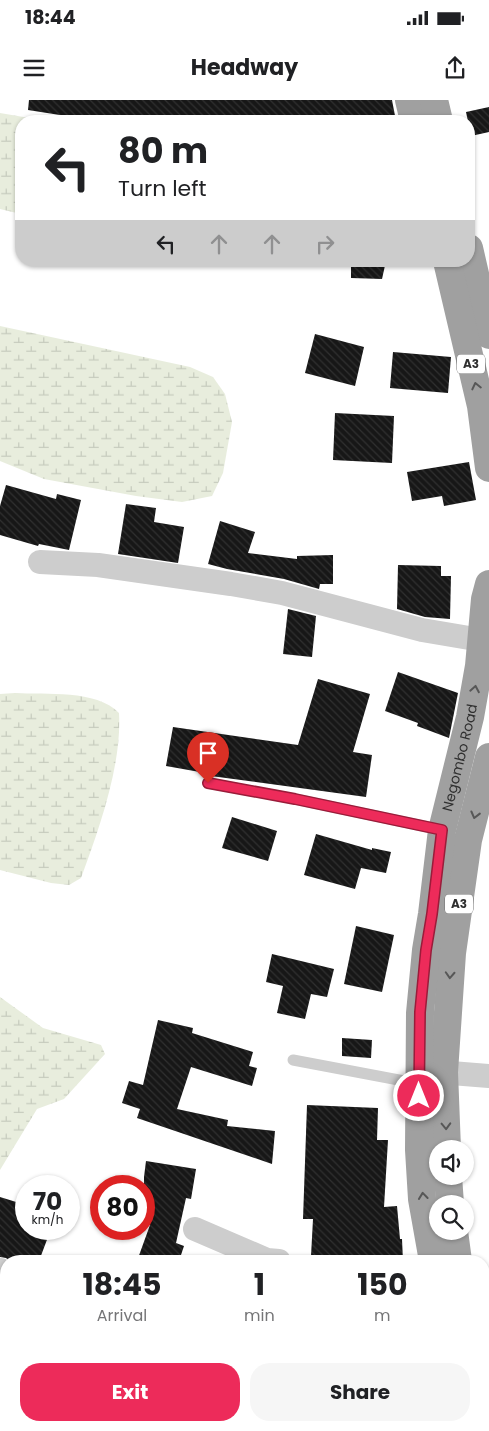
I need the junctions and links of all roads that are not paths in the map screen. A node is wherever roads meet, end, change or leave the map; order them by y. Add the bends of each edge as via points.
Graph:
1 (409, 100) edge
2 (434, 100) edge
3 (413, 115) edge
4 (438, 115) edge
5 (448, 267) edge
6 (473, 267) edge
7 (489, 335) edge
8 (489, 468) edge
9 (40, 562) dead end
10 (489, 584) edge
11 (481, 640) junction
12 (489, 757) edge
13 (208, 783) dead end
14 (442, 830) junction
15 (293, 1060) dead end
16 (428, 1076) junction
17 (489, 1076) edge
18 (445, 1140) edge
19 (195, 1229) dead end
20 (455, 1240) edge
21 (255, 1255) edge
22 (432, 1255) edge
23 (457, 1255) edge

1 - 3 highway
2 - 4 highway
8 -> 5 highway, A3 via 481,406
6 - 7 highway, A3
9 - 11 street via 98,565 231,584 422,630
10 - 11 highway, Negombo Road / A3
14 -> 11 highway, Negombo Road / A3 via 470,717
12 -> 16 highway, Negombo Road / A3 via 468,840 452,953
13 - 14 lane
14 - 16 highway, Negombo Road / A3 via 420,1012
15 - 16 lane
16 - 17 street
16 -> 18 highway, Negombo Road / A3
22 -> 16 highway, Negombo Road / A3 via 422,1199 419,1150
19 - 21 street
20 - 23 highway

